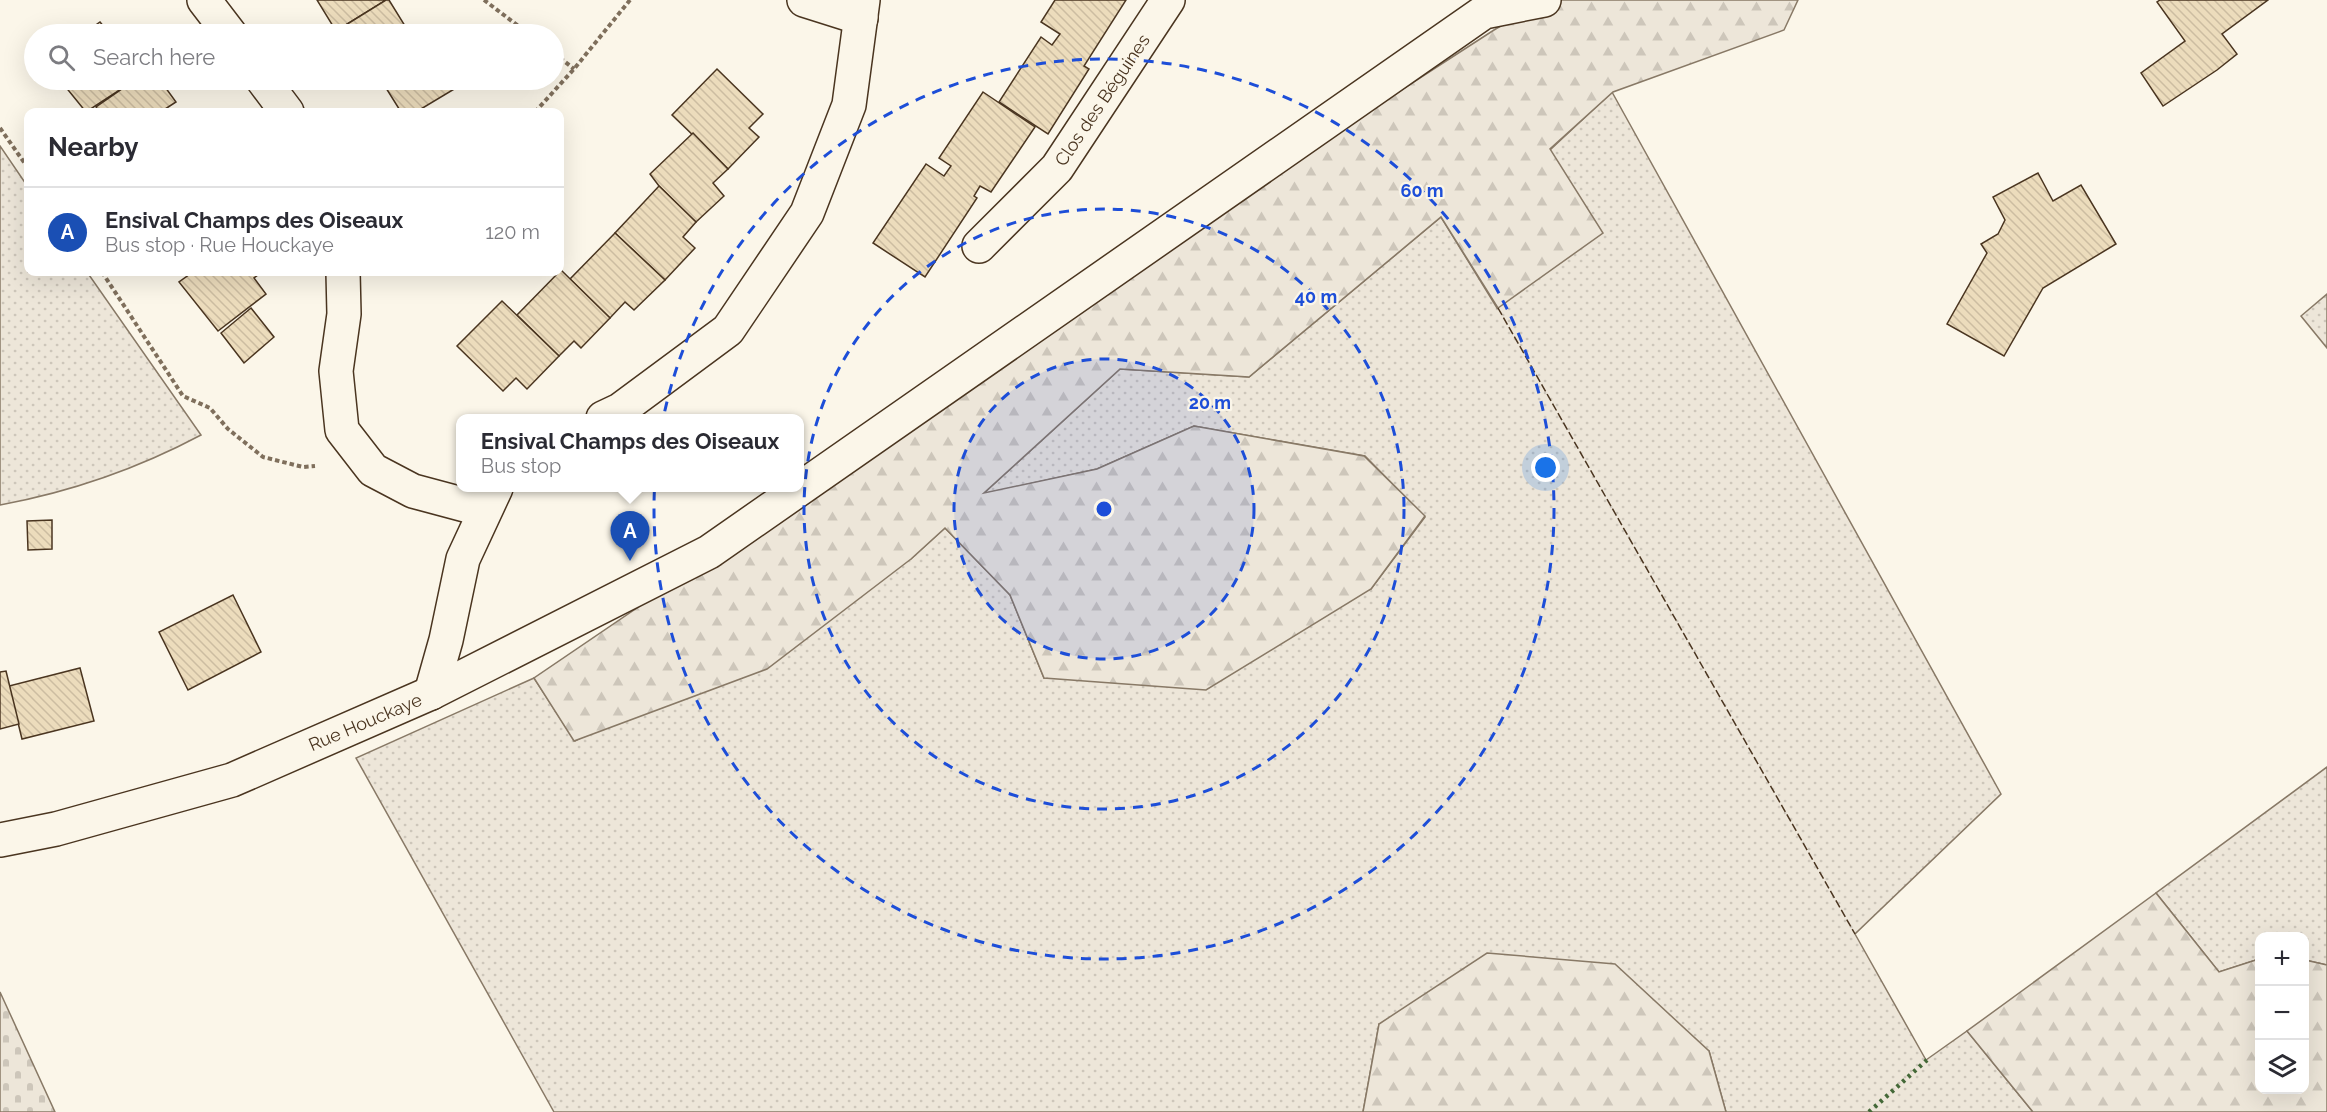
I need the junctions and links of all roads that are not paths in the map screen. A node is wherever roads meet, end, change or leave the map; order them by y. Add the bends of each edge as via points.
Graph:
1 (204, 0) edge
2 (804, 0) edge
3 (1168, 0) edge
4 (1544, 0) edge
5 (1483, 6) edge
6 (862, 9) edge
7 (222, 24) edge
8 (270, 90) edge
9 (284, 108) edge
10 (979, 246) dead end
11 (343, 276) edge
12 (613, 414) edge
13 (804, 485) edge
14 (794, 492) edge
15 (490, 499) edge
16 (431, 693) junction
17 (0, 840) edge

1 - 7 street
2 - 6 street
3 - 10 street, Clos des Béguines via 1057,168
4 - 5 street
5 - 13 street, Rue Houckaye
6 - 12 street via 849,105 807,213 728,330
8 - 9 street
11 - 15 street via 344,314 336,371 342,430 373,470 413,491
14 - 16 street, Rue Houckaye via 709,552
15 - 16 street via 463,559
16 - 17 street, Rue Houckaye via 232,780 56,829

